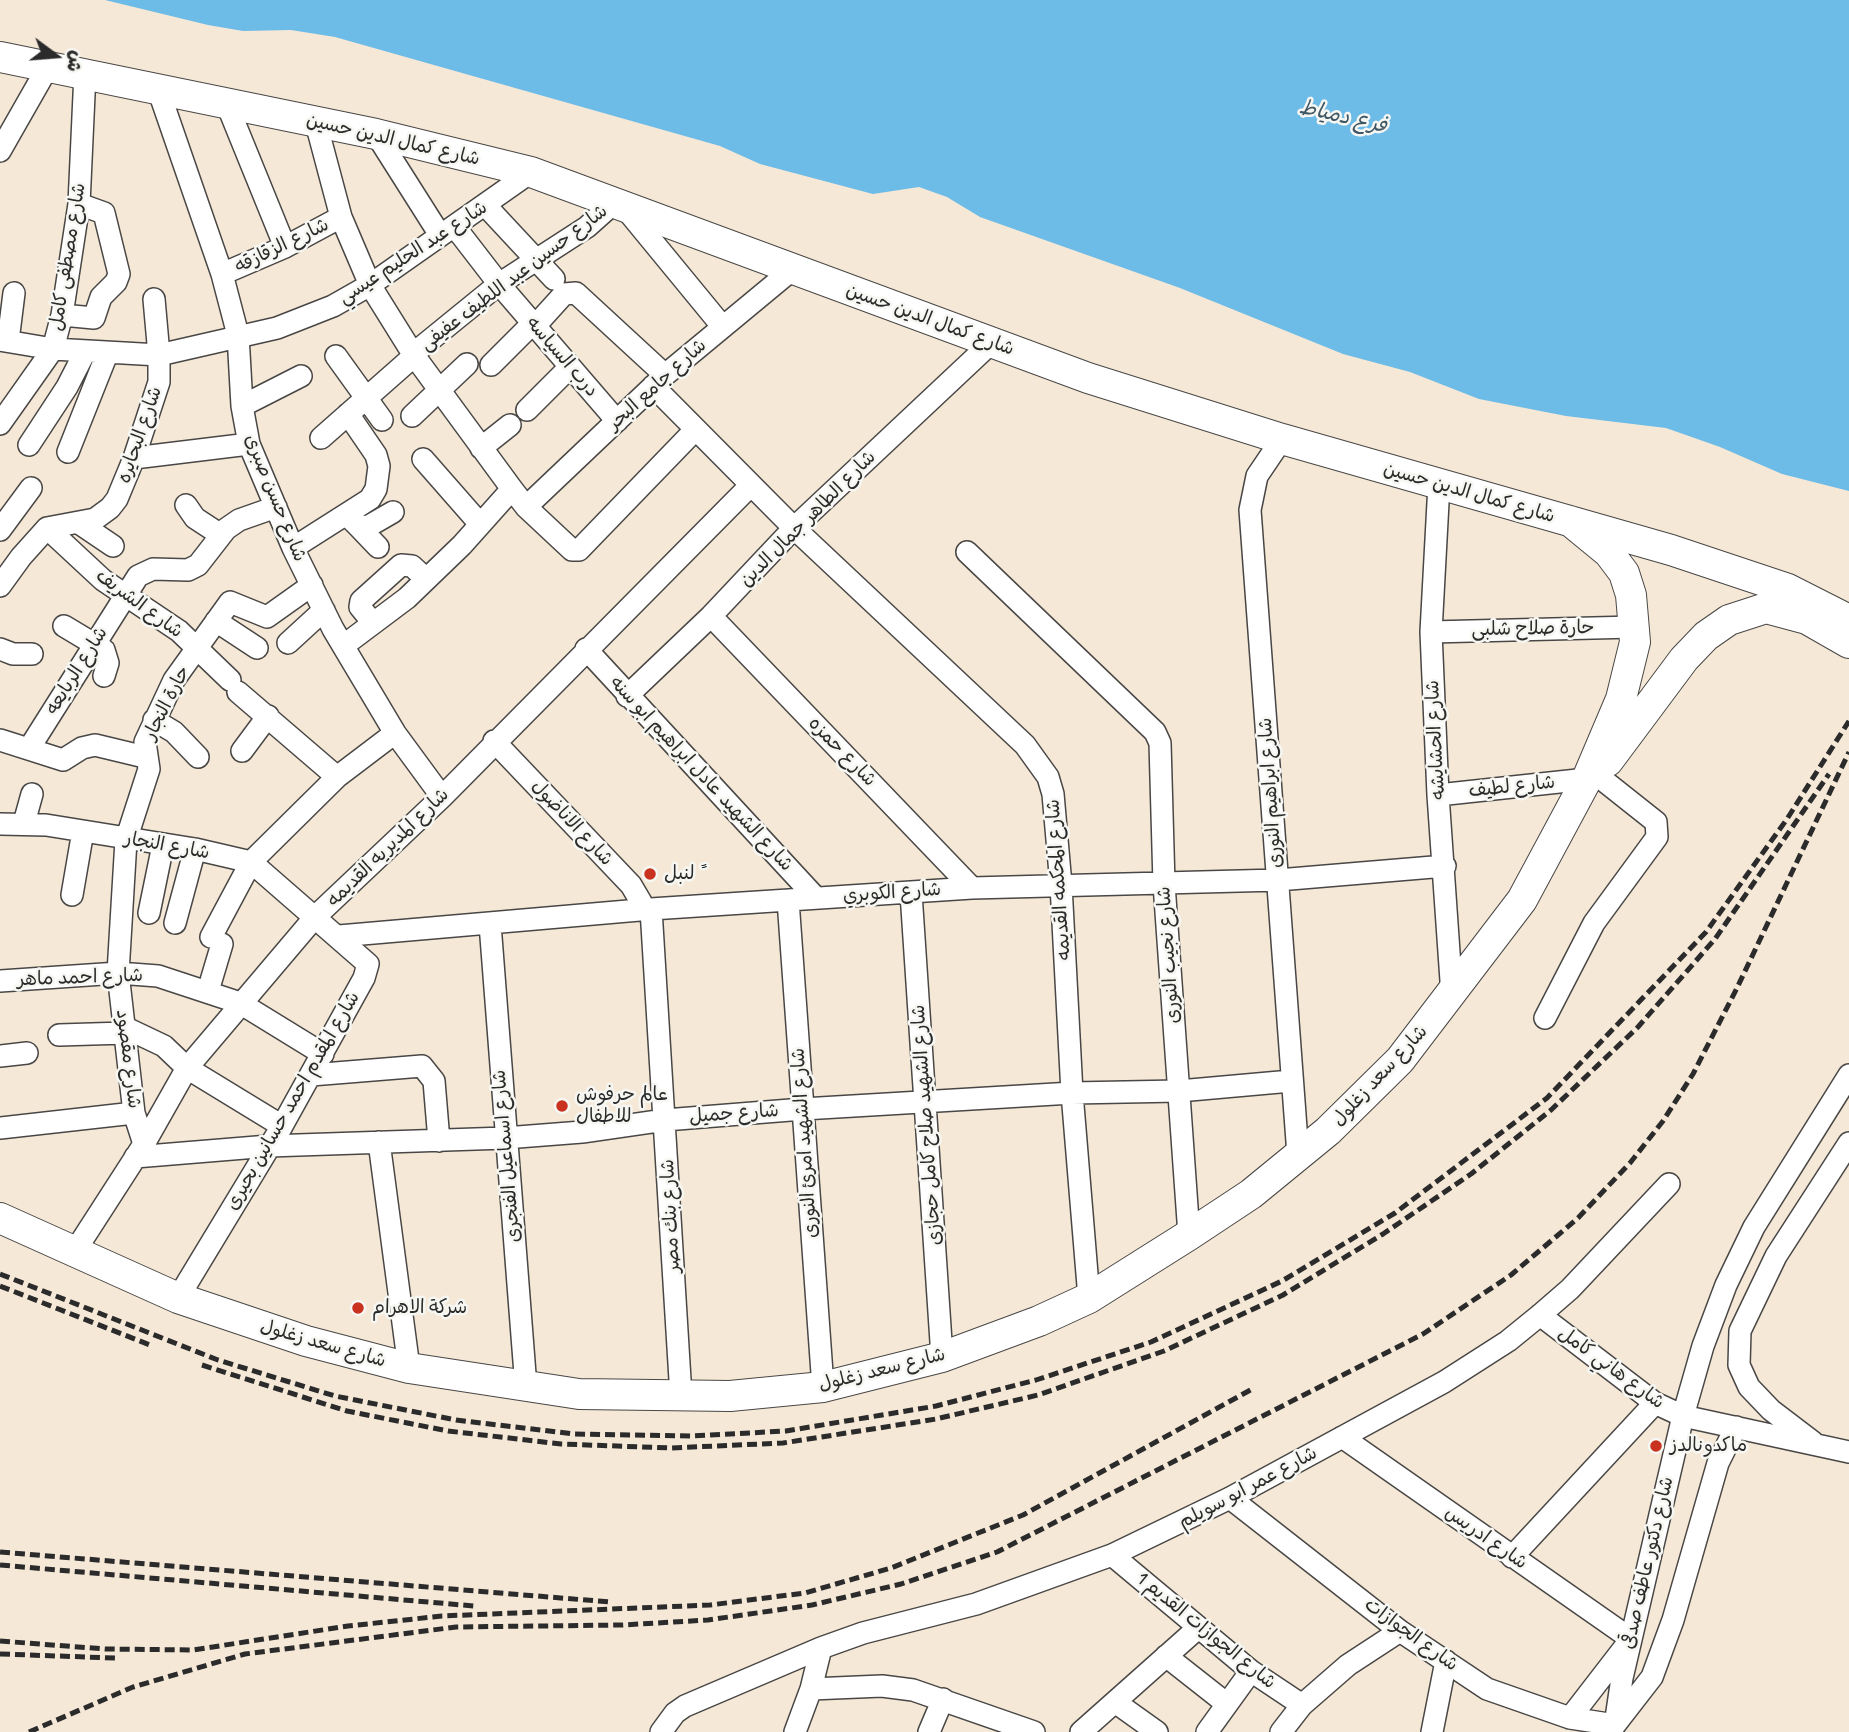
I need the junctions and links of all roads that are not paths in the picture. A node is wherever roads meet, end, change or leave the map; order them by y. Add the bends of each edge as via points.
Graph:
1 (0, 57) edge
2 (49, 65) junction
3 (85, 73) junction
4 (158, 89) junction
5 (226, 102) junction
6 (316, 123) junction
7 (376, 134) junction
8 (0, 151) edge
9 (531, 172) junction
10 (618, 203) junction
11 (79, 204) junction
12 (486, 206) junction
13 (341, 216) junction
14 (448, 231) junction
15 (285, 247) junction
16 (536, 259) junction
17 (793, 269) junction
18 (222, 274) junction
19 (554, 279) dead end
20 (499, 284) junction
21 (370, 285) junction
22 (14, 293) dead end
23 (154, 299) dead end
24 (62, 315) junction
25 (534, 325) junction
26 (722, 326) junction
27 (237, 335) junction
28 (4, 340) edge
29 (990, 343) junction
30 (53, 349) junction
31 (85, 352) junction
32 (107, 354) junction
33 (159, 355) junction
34 (413, 355) junction
35 (336, 356) dead end
36 (467, 364) dead end
37 (491, 365) dead end
38 (570, 367) junction
39 (301, 376) dead end
40 (659, 381) junction
41 (440, 391) junction
42 (366, 399) junction
43 (243, 406) junction
44 (527, 410) dead end
45 (348, 414) junction
46 (412, 416) dead end
47 (382, 420) dead end
48 (617, 421) junction
49 (0, 424) edge
50 (510, 425) dead end
51 (695, 430) junction
52 (321, 438) dead end
53 (1282, 439) junction
54 (249, 444) junction
55 (29, 445) dead end
56 (481, 448) junction
57 (68, 452) dead end
58 (134, 458) junction
59 (423, 459) dead end
60 (1438, 484) junction
61 (751, 485) junction
62 (31, 488) dead end
63 (512, 489) junction
64 (186, 505) dead end
65 (526, 507) junction
66 (276, 508) junction
67 (393, 512) dead end
68 (352, 520) junction
69 (1570, 522) junction
70 (79, 523) junction
71 (480, 524) junction
72 (47, 528) junction
73 (794, 528) junction
74 (0, 530) edge
75 (221, 535) junction
76 (0, 544) edge
77 (113, 545) dead end
78 (378, 547) dead end
79 (293, 548) junction
80 (967, 552) dead end
81 (21, 557) junction
82 (2, 580) edge
83 (312, 585) junction
84 (124, 595) junction
85 (324, 610) junction
86 (711, 616) junction
87 (1849, 620) edge
88 (216, 621) junction
89 (64, 626) dead end
90 (1634, 626) junction
91 (1431, 632) junction
92 (95, 643) junction
93 (288, 643) dead end
94 (1849, 643) edge
95 (343, 646) junction
96 (196, 648) junction
97 (257, 648) dead end
98 (0, 649) edge
99 (586, 649) junction
100 (32, 654) dead end
101 (104, 676) dead end
102 (627, 696) junction
103 (268, 716) junction
104 (154, 720) junction
105 (395, 733) junction
106 (0, 740) edge
107 (494, 741) junction
108 (30, 747) junction
109 (242, 751) dead end
110 (145, 757) junction
111 (198, 757) dead end
112 (337, 777) junction
113 (1592, 777) junction
114 (32, 794) dead end
115 (1438, 795) junction
116 (442, 797) junction
117 (0, 823) edge
118 (24, 823) junction
119 (83, 831) junction
120 (126, 840) junction
121 (163, 845) junction
122 (195, 849) junction
123 (251, 862) junction
124 (1445, 866) junction
125 (1278, 880) junction
126 (1164, 884) junction
127 (1060, 885) junction
128 (972, 888) junction
129 (911, 893) junction
130 (72, 895) dead end
131 (816, 898) junction
132 (788, 900) junction
133 (646, 910) junction
134 (149, 913) dead end
135 (315, 918) junction
136 (175, 923) dead end
137 (490, 924) junction
138 (339, 936) junction
139 (118, 973) junction
140 (0, 981) edge
141 (208, 991) junction
142 (1452, 995) junction
143 (240, 1003) junction
144 (1545, 1018) dead end
145 (124, 1030) junction
146 (59, 1035) dead end
147 (27, 1052) dead end
148 (323, 1054) junction
149 (0, 1056) edge
150 (187, 1068) junction
151 (1849, 1074) edge
152 (311, 1075) junction
153 (1290, 1081) junction
154 (1179, 1091) junction
155 (1072, 1094) junction
156 (925, 1101) junction
157 (803, 1109) junction
158 (134, 1113) junction
159 (665, 1119) junction
160 (282, 1126) junction
161 (0, 1128) edge
162 (505, 1138) junction
163 (439, 1141) junction
164 (379, 1142) junction
165 (1849, 1143) edge
166 (269, 1146) junction
167 (140, 1151) junction
168 (1298, 1155) junction
169 (1669, 1184) dead end
170 (0, 1217) edge
171 (1189, 1235) junction
172 (75, 1251) junction
173 (1726, 1284) junction
174 (178, 1297) junction
175 (1089, 1298) junction
176 (1749, 1305) junction
177 (1540, 1315) junction
178 (942, 1357) junction
179 (409, 1368) junction
180 (526, 1387) junction
181 (823, 1387) junction
182 (681, 1396) junction
183 (1655, 1403) junction
184 (1683, 1416) junction
185 (1736, 1427) junction
186 (1342, 1437) junction
187 (1813, 1442) junction
188 (1849, 1451) edge
189 (1230, 1498) junction
190 (1112, 1555) junction
191 (1512, 1556) junction
192 (1198, 1628) junction
193 (1400, 1631) junction
194 (1631, 1639) junction
195 (821, 1648) junction
196 (1166, 1656) junction
197 (1446, 1661) junction
198 (1251, 1671) junction
199 (811, 1689) junction
200 (943, 1699) junction
201 (1115, 1702) junction
202 (1227, 1704) junction
203 (1302, 1705) junction
204 (1570, 1718) junction
205 (1613, 1729) edge
206 (661, 1732) edge
207 (795, 1732) edge
208 (929, 1732) edge
209 (1034, 1732) edge
210 (1080, 1732) edge
211 (1157, 1732) edge
212 (1207, 1732) edge
213 (1281, 1732) edge
214 (1432, 1732) edge

1 - 2 main road, شارع كمال الدين حسين
2 - 3 main road, شارع كمال الدين حسين
2 - 8 street
3 - 4 main road, شارع كمال الدين حسين
3 - 11 street, شارع مصطفى كامل
4 - 5 main road, شارع كمال الدين حسين
4 - 18 street, شارع حسن صبرى
5 - 6 main road, شارع كمال الدين حسين
5 - 15 street
6 - 7 main road, شارع كمال الدين حسين
6 - 13 street
7 - 9 main road, شارع كمال الدين حسين
7 - 14 street, درب السياسه
9 - 10 main road, شارع كمال الدين حسين
9 - 12 street, شارع عبد الحليم عيسي
10 - 16 street, شارع حسين عبد اللطيف عفيفى
10 - 17 main road, شارع كمال الدين حسين
10 - 26 street
11 - 24 street, شارع مصطفى كامل
11 - 24 street via 104,213 119,274 100,297 94,318
12 - 14 street, شارع عبد الحليم عيسي
12 - 16 street
13 - 15 street, شارع الزقازقه
13 - 21 street
14 - 20 street, درب السياسه
14 - 21 street, شارع عبد الحليم عيسي
15 - 18 street, شارع الزقازقه
16 - 19 street
16 - 20 street, شارع حسين عبد اللطيف عفيفى
17 - 26 street, شارع جامع البحر
17 - 29 main road, شارع كمال الدين حسين
18 - 27 street, شارع حسن صبرى
20 - 25 street, درب السياسه
20 - 34 street, شارع حسين عبد اللطيف عفيفى
21 - 27 street, شارع عبد الحليم عيسي via 308,317
21 - 34 street
22 - 28 street
23 - 33 street, شارع البحايره
24 - 30 street, شارع مصطفى كامل
25 - 37 street, شارع المحكمه القديمه
25 - 38 street, درب السياسه
25 - 40 street, شارع المحكمه القديمه via 564,294 576,293
26 - 40 street, شارع جامع البحر
27 - 33 street, شارع عبد الحليم عيسي
27 - 43 street, شارع حسن صبرى
28 - 30 street, شارع عبد الحليم عيسي
29 - 53 main road, شارع كمال الدين حسين
29 - 73 street, شارع الطاهر جمال الدين
30 - 31 street, شارع عبد الحليم عيسي
30 - 49 street, شارع مصطفى كامل
31 - 32 street, شارع عبد الحليم عيسي
31 - 55 street
32 - 33 street, شارع عبد الحليم عيسي
32 - 57 street
33 - 58 street, شارع البحايره via 155,397
34 - 41 street
34 - 42 street, شارع حسين عبد اللطيف عفيفى
35 - 42 street
36 - 41 street
38 - 44 street
38 - 48 street, درب السياسه
39 - 43 street
40 - 48 street, شارع جامع البحر
40 - 51 street, شارع المحكمه القديمه
41 - 46 street
41 - 56 street
42 - 45 street, شارع حسين عبد اللطيف عفيفى
42 - 47 street
43 - 54 street, شارع حسن صبرى
45 - 52 street, شارع حسين عبد اللطيف عفيفى
45 - 68 street via 376,455 379,477 370,499
48 - 65 street, شارع جامع البحر
50 - 56 street
51 - 61 street, شارع المحكمه القديمه
51 - 65 street via 579,550 572,550
53 - 60 main road, شارع كمال الدين حسين
53 - 125 street, شارع ابراهيم النورى via 1257,476 1250,510
54 - 58 street
54 - 66 street, شارع حسن صبرى
56 - 63 street
58 - 70 street, شارع البحايره via 110,508
59 - 71 street
60 - 69 main road, شارع كمال الدين حسين
60 - 91 street, شارع الحشايشه
61 - 73 street, شارع المحكمه القديمه
61 - 99 street, شارع المديريه القديمه
62 - 74 street
63 - 65 street
63 - 71 street
64 - 75 street
66 - 75 street, شارع الربايعه via 239,520
66 - 79 street, شارع حسن صبرى
67 - 68 street via 368,527
68 - 78 street
68 - 79 street
69 - 87 main road, شارع كمال الدين حسين via 1749,575 1822,604
69 - 90 main road, شارع سعد زغلول via 1609,554 1624,573
70 - 72 street, شارع البحايره
70 - 77 street
71 - 95 street via 426,579 412,566 401,565 361,601 360,607 373,623
72 - 81 street
72 - 84 street, شارع الشريف
73 - 86 street, شارع الطاهر جمال الدين
73 - 127 street, شارع المحكمه القديمه via 1038,760 1053,794
75 - 84 street, شارع الربايعه via 198,565 188,570 148,570
76 - 81 street
79 - 83 street, شارع حسن صبرى
80 - 126 street, شارع نجيب النورى via 1155,732 1160,743
81 - 82 street
83 - 85 street, شارع حسن صبرى
83 - 88 street via 267,617 230,602
84 - 92 street, شارع الربايعه
84 - 96 street, شارع الشريف via 179,631
85 - 93 street
85 - 95 street, شارع حسن صبرى
86 - 102 street, شارع الطاهر جمال الدين
86 - 128 street, شارع حمزه
88 - 96 street, حارة النجار
88 - 97 street
89 - 92 street
90 - 91 street, حارة صلاح شلبى
90 - 113 main road, شارع سعد زغلول via 1629,674
91 - 115 street, شارع الحشايشه
92 - 101 street via 107,657
92 - 108 street, شارع الربايعه
94 - 113 main road, شارع سعد زغلول via 1787,612 1766,608 1729,620 1684,659
95 - 105 street, شارع حسن صبرى
96 - 103 street, شارع الشريف
96 - 104 street, حارة النجار
98 - 100 street
99 - 102 street, شارع الشهيد عادل ابراهيم ابو سنه
99 - 107 street, شارع المديريه القديمه
102 - 131 street, شارع الشهيد عادل ابراهيم ابو سنه
103 - 109 street
103 - 112 street, شارع الشريف
104 - 110 street, حارة النجار via 145,742
104 - 111 street via 174,732
105 - 112 street
105 - 116 street, شارع حسن صبرى
106 - 108 street
107 - 116 street, شارع المديريه القديمه
107 - 133 street, شارع الاناضول via 631,886
108 - 110 street via 63,760 95,745
110 - 120 street, حارة النجار via 149,769
112 - 123 street
113 - 115 street, شارع لطيف
113 - 142 main road, شارع سعد زغلول via 1522,900
113 - 144 street via 1656,822 1657,837 1594,923
114 - 118 street
115 - 124 street, شارع الحشايشه
116 - 135 street, شارع المديريه القديمه
117 - 118 street, شارع النجار
118 - 119 street, شارع النجار
119 - 120 street, شارع النجار
119 - 130 street
120 - 121 street, شارع النجار
120 - 139 street, حارة النجار
121 - 122 street, شارع النجار
121 - 134 street
122 - 123 street, شارع النجار
122 - 136 street
123 - 135 street, شارع النجار
123 - 141 street via 217,941
124 - 125 street, شارع الكوبري
124 - 142 street, شارع الحشايشه
125 - 126 street, شارع الكوبري
125 - 153 street, شارع ابراهيم النورى
126 - 127 street, شارع الكوبري
126 - 154 street, شارع نجيب النورى
127 - 128 street, شارع الكوبري
127 - 155 street, شارع المحكمه القديمه
128 - 129 street, شارع الكوبري
129 - 131 street, شارع الكوبري
129 - 156 street, شارع الشهيد صلاح كامل حجازى
131 - 132 street, شارع الكوبري
132 - 133 street, شارع الكوبري
132 - 157 street, شارع الشهيد امرئ النورى
133 - 137 street, شارع الكوبري
133 - 159 street, شارع بنك مصر
135 - 138 street, شارع المقدم احمد حسانين بحيرى
135 - 143 street, شارع المديريه القديمه
137 - 138 street, شارع الكوبري
137 - 162 street, شارع اسماعيل الفنجرى
138 - 148 street, شارع المقدم احمد حسانين بحيرى via 365,958 368,969
139 - 140 street, شارع احمد ماهر
139 - 141 street, شارع احمد ماهر via 158,976
139 - 145 street, شارع مقصود
141 - 143 street, شارع احمد ماهر
142 - 168 main road, شارع سعد زغلول via 1400,1060
143 - 148 street, شارع احمد ماهر
143 - 150 street, شارع المديريه القديمه
145 - 146 street
145 - 150 street via 164,1046
145 - 158 street, شارع مقصود
147 - 149 street
148 - 152 street, شارع المقدم احمد حسانين بحيرى
150 - 160 street
150 - 167 street, شارع المديريه القديمه
151 - 173 street, شارع دكتور عاطف صدقى via 1754,1227
152 - 160 street, شارع المقدم احمد حسانين بحيرى
152 - 163 street via 422,1066 434,1081
153 - 154 street, شارع جميل
153 - 168 street, شارع ابراهيم النورى
154 - 155 street, شارع جميل
154 - 171 street, شارع نجيب النورى
155 - 156 street, شارع جميل
155 - 175 street, شارع المحكمه القديمه
156 - 157 street, شارع جميل
156 - 178 street, شارع الشهيد صلاح كامل حجازى
157 - 159 street, شارع جميل
157 - 181 street, شارع الشهيد امرئ النورى
158 - 161 street
158 - 167 street, شارع مقصود
159 - 162 street, شارع جميل
159 - 182 street, شارع بنك مصر
160 - 166 street, شارع المقدم احمد حسانين بحيرى
162 - 163 street, شارع جميل
162 - 180 street, شارع اسماعيل الفنجرى
163 - 164 street, شارع جميل
164 - 166 street, شارع جميل
164 - 179 street
165 - 176 street
166 - 167 street, شارع جميل
166 - 174 street, شارع المقدم احمد حسانين بحيرى
167 - 172 street, شارع المديريه القديمه
168 - 171 main road, شارع سعد زغلول via 1251,1194
169 - 177 street, شارع عمر ابو سويلم
170 - 172 main road, شارع سعد زغلول
171 - 175 main road, شارع سعد زغلول
172 - 174 main road, شارع سعد زغلول
173 - 176 street
173 - 184 street, شارع دكتور عاطف صدقى
174 - 179 main road, شارع سعد زغلول via 306,1341
175 - 178 main road, شارع سعد زغلول
176 - 187 street via 1737,1352 1743,1377 1771,1410
177 - 183 street, شارع هاني كامل
177 - 186 street, شارع عمر ابو سويلم via 1477,1363
178 - 181 main road, شارع سعد زغلول
179 - 180 main road, شارع سعد زغلول
180 - 182 main road, شارع سعد زغلول via 606,1396
181 - 182 main road, شارع سعد زغلول
183 - 184 street, شارع هاني كامل
183 - 191 street
184 - 185 street, شارع هاني كامل
184 - 194 street, شارع دكتور عاطف صدقى
185 - 187 street, شارع هاني كامل
185 - 205 street, شارع دكتور عاطف صدقى via 1718,1463 1652,1677
186 - 189 street, شارع عمر ابو سويلم
186 - 191 street, شارع ادريس
187 - 188 street, شارع هاني كامل
189 - 190 street, شارع عمر ابو سويلم
189 - 193 street, شارع الجوازات
190 - 192 street, شارع الجوازات القديم 1
190 - 195 street, شارع عمر ابو سويلم via 976,1604
191 - 194 street, شارع ادريس
192 - 196 street
192 - 198 street, شارع الجوازات القديم 1
193 - 197 street, شارع الجوازات
193 - 203 street via 1348,1665
194 - 204 street
194 - 205 street, شارع دكتور عاطف صدقى
195 - 199 street
195 - 206 street, شارع عمر ابو سويلم via 685,1706
196 - 201 street
196 - 202 street
197 - 204 street, شارع الجوازات via 1487,1689
197 - 214 street
198 - 202 street
198 - 203 street, شارع الجوازات القديم 1
199 - 200 street via 882,1686
199 - 207 street
200 - 208 street
200 - 209 street
201 - 210 street
201 - 211 street
202 - 212 street
203 - 213 street
204 - 205 street, شارع الجوازات

